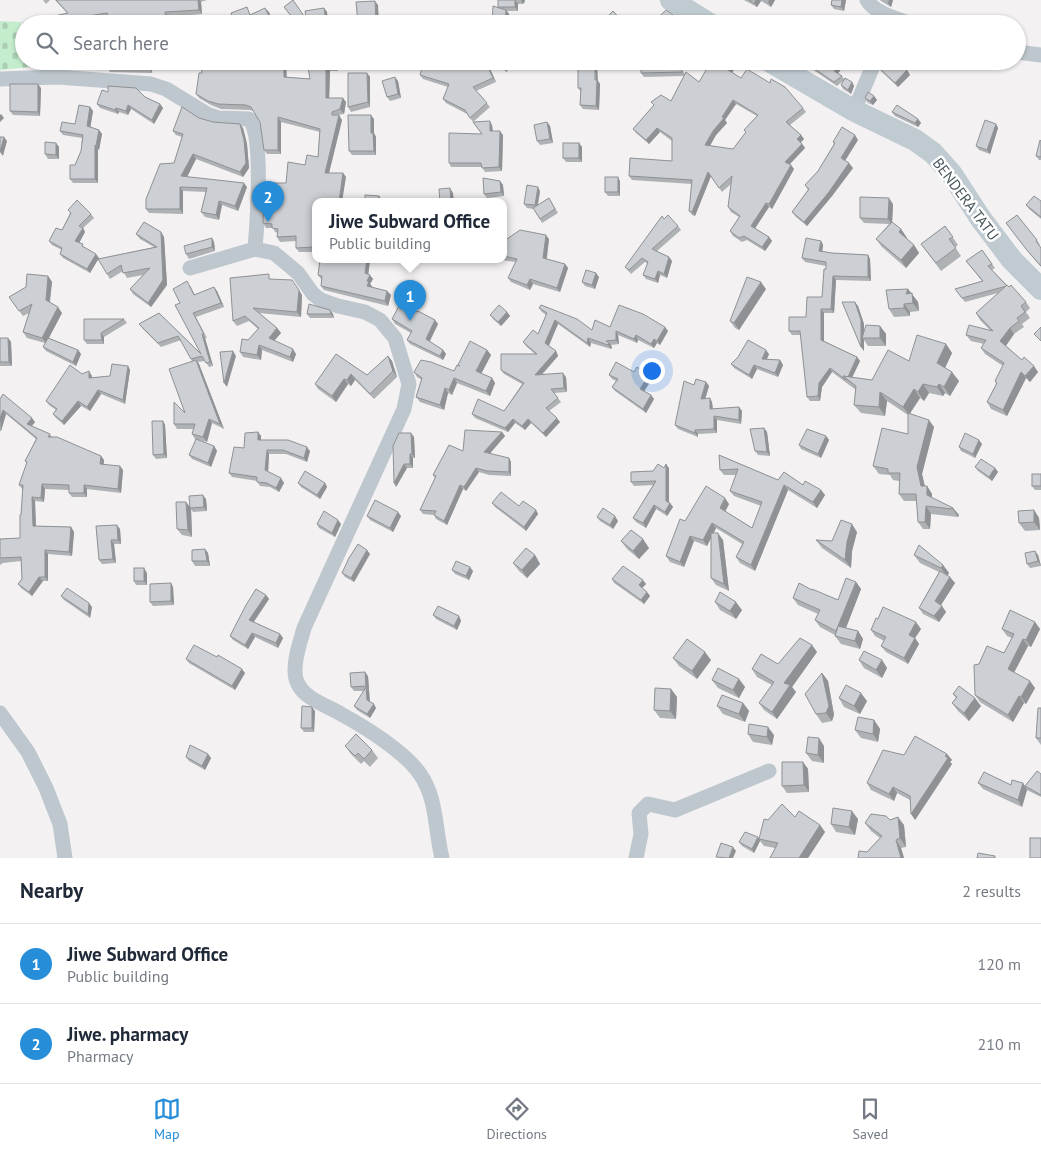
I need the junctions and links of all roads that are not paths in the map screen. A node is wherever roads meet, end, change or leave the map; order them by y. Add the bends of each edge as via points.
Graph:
1 (671, 0) edge
2 (867, 0) edge
3 (695, 15) edge
4 (888, 15) edge
5 (1026, 54) edge
6 (1041, 56) edge
7 (784, 70) edge
8 (871, 70) edge
9 (0, 79) edge
10 (853, 110) junction
11 (255, 249) junction
12 (190, 268) dead end
13 (1041, 289) edge
14 (0, 713) edge
15 (769, 771) dead end
16 (65, 858) edge
17 (442, 858) edge
18 (636, 858) edge

1 - 3 main road
2 - 4 street
5 - 6 street
7 - 10 main road, BENDERA TATU
8 - 10 street
9 - 11 street via 58,77 151,84 166,88 207,114 219,118 249,119 254,129 259,178
10 - 13 main road, BENDERA TATU via 915,140 933,154 951,173 1012,260
11 - 12 street
11 - 17 street via 274,253 298,273 313,294 322,300 365,312 380,320 395,338 409,384 404,409 304,628 294,667 297,684 313,700 381,740 405,757 420,774 431,796
14 - 16 street via 28,752 46,788 60,824
15 - 18 street via 675,810 648,804 638,813 641,834

